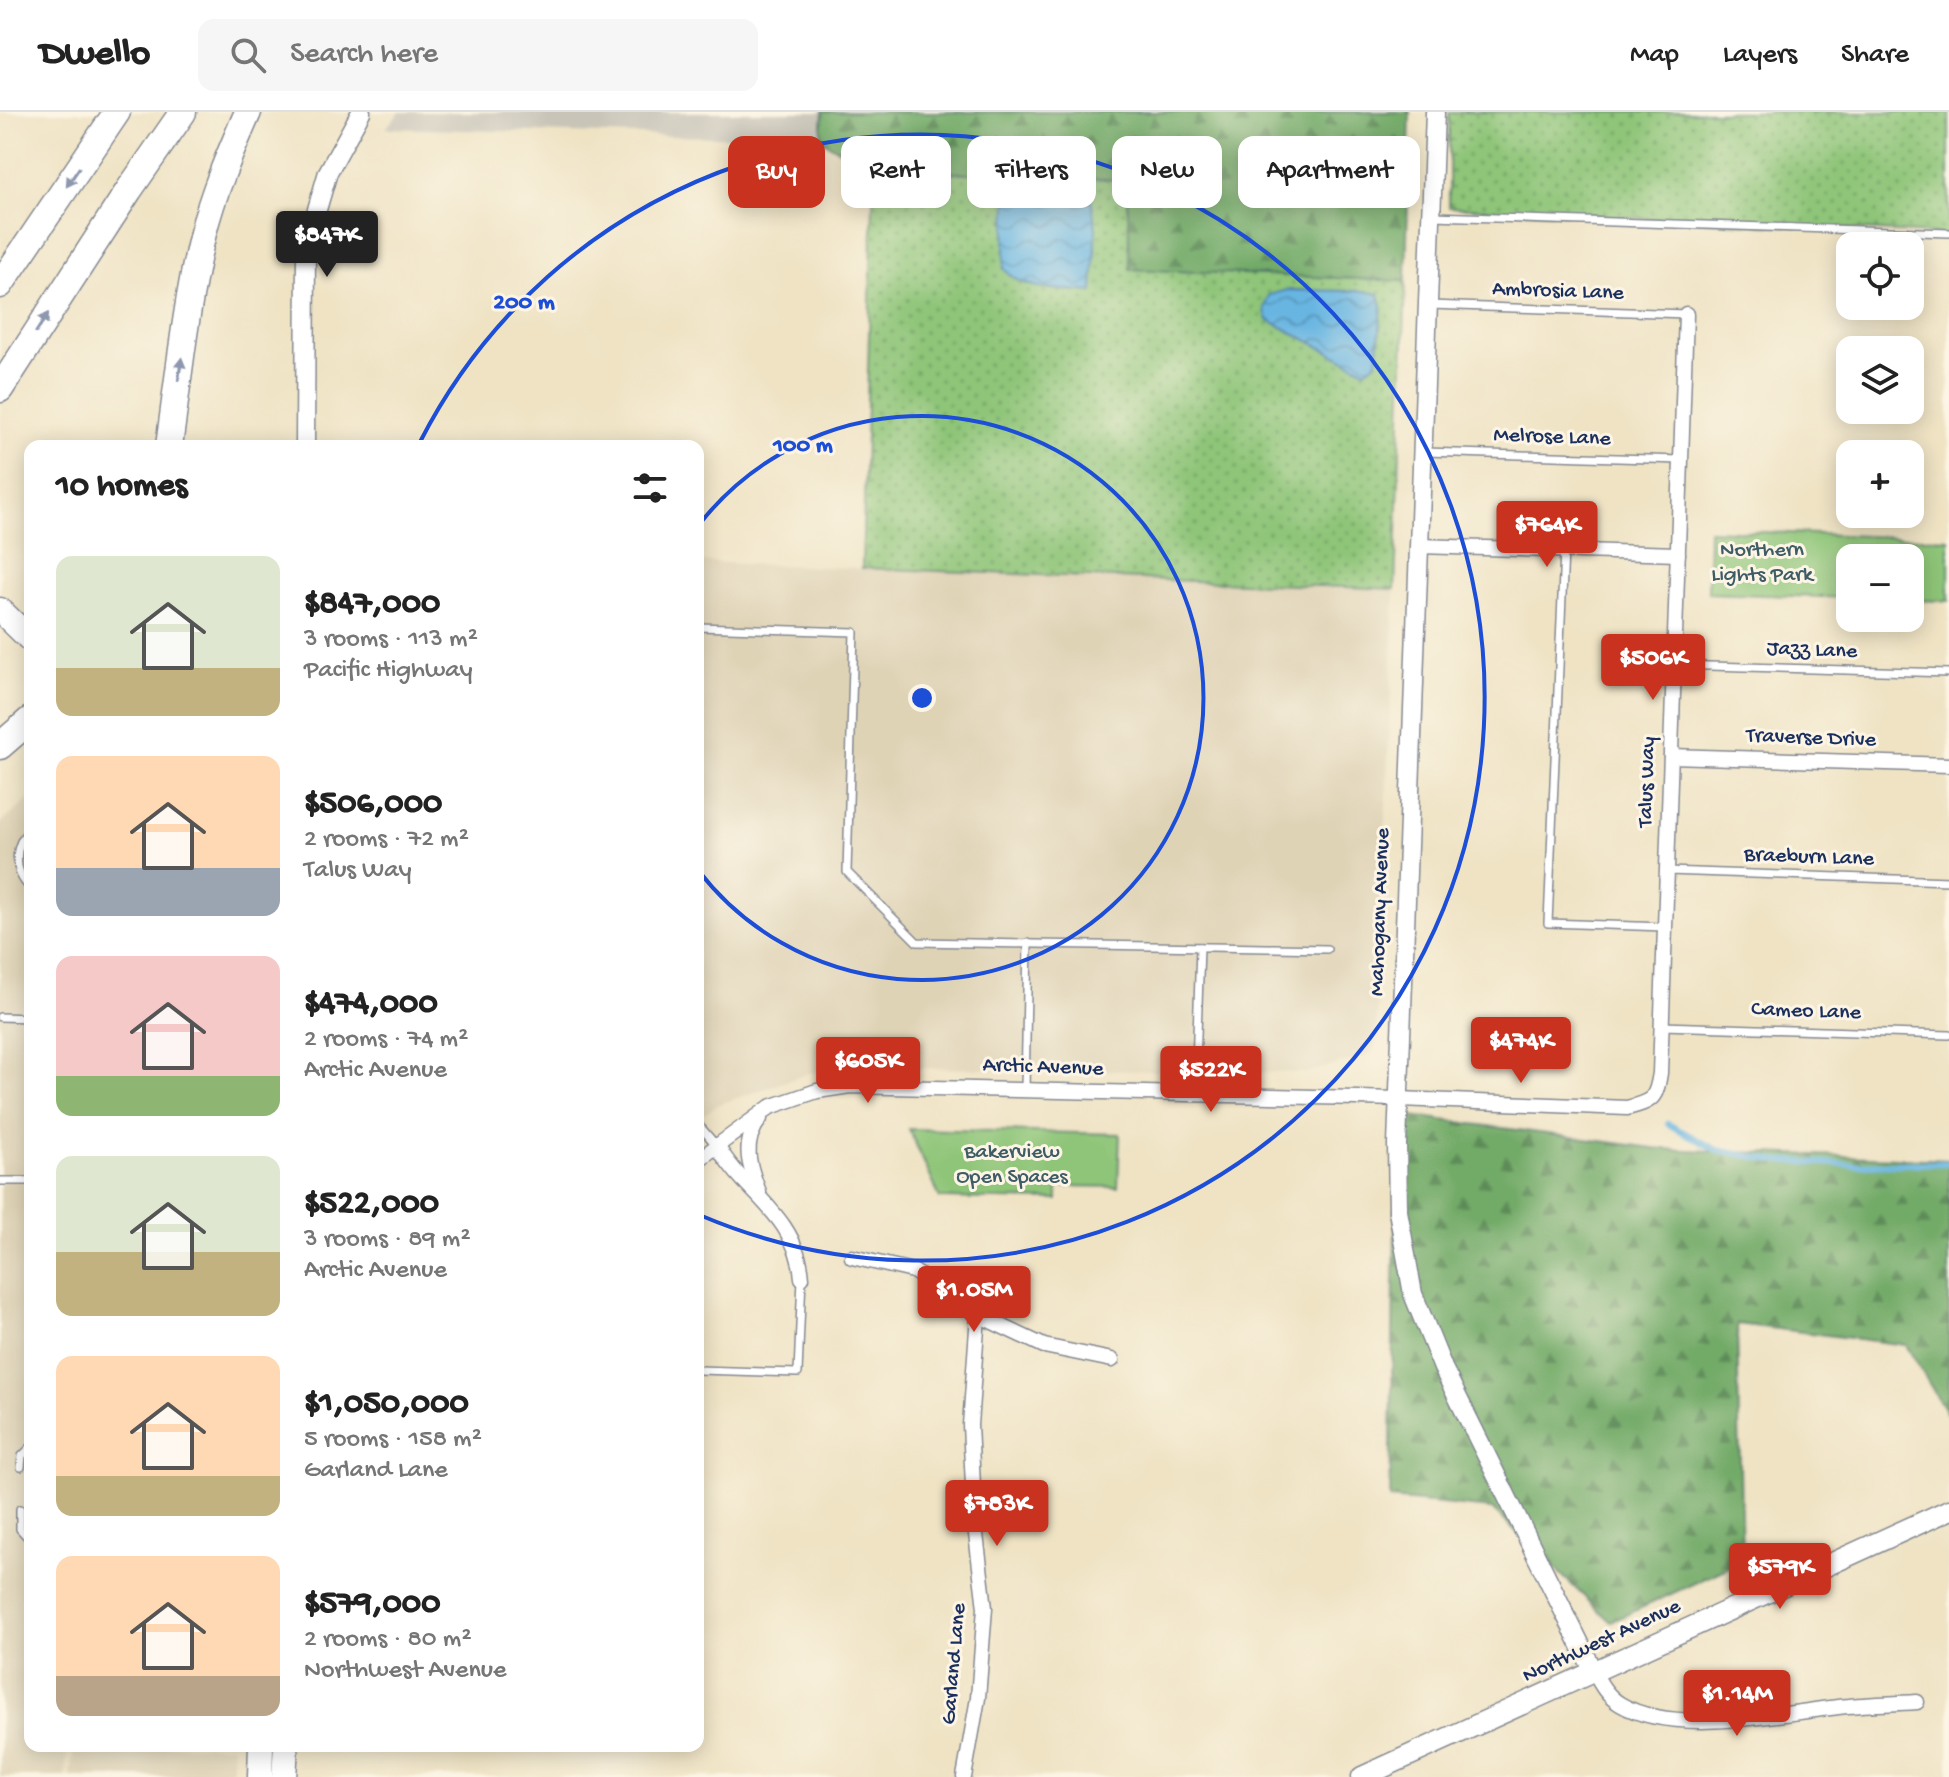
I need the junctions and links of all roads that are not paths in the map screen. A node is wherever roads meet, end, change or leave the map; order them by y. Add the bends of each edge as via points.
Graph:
1 (117, 112) edge
2 (183, 112) edge
3 (248, 112) edge
4 (361, 112) edge
5 (1435, 112) edge
6 (1431, 216) junction
7 (1949, 233) edge
8 (0, 285) edge
9 (1428, 305) junction
10 (1686, 314) joint
11 (0, 389) edge
12 (170, 440) edge
13 (305, 440) edge
14 (1422, 452) junction
15 (1681, 460) junction
16 (1418, 546) junction
17 (1564, 550) junction
18 (1678, 554) junction
19 (0, 610) edge
20 (704, 627) edge
21 (24, 633) edge
22 (1674, 665) junction
23 (1949, 673) edge
24 (24, 725) edge
25 (0, 746) edge
26 (1671, 756) junction
27 (1949, 765) edge
28 (24, 837) edge
29 (1667, 871) junction
30 (1949, 881) edge
31 (24, 882) edge
32 (1665, 927) junction
33 (1028, 943) junction
34 (1200, 947) junction
35 (1327, 949) dead end
36 (0, 1017) edge
37 (24, 1018) edge
38 (1662, 1026) junction
39 (1949, 1035) edge
40 (1025, 1089) junction
41 (1195, 1095) junction
42 (1399, 1099) junction
43 (1646, 1103) joint
44 (770, 1107) junction
45 (704, 1131) edge
46 (716, 1145) junction
47 (704, 1155) edge
48 (0, 1181) edge
49 (24, 1181) edge
50 (761, 1197) junction
51 (852, 1257) dead end
52 (802, 1278) joint
53 (978, 1315) junction
54 (1112, 1360) dead end
55 (704, 1370) edge
56 (24, 1454) edge
57 (21, 1467) dead end
58 (20, 1509) dead end
59 (1949, 1510) edge
60 (24, 1533) edge
61 (1594, 1672) junction
62 (1917, 1702) dead end
63 (261, 1752) edge
64 (272, 1752) edge
65 (286, 1752) edge
66 (260, 1777) edge
67 (271, 1777) edge
68 (284, 1777) edge
69 (964, 1777) edge
70 (1362, 1777) edge

1 -> 8 highway
11 -> 2 highway
12 -> 3 highway via 203,231
4 - 13 street via 328,172 306,247
5 - 6 street, Mahogany Avenue
6 - 7 lane
6 - 9 street, Mahogany Avenue
9 - 10 lane, Ambrosia Lane
9 - 14 street, Mahogany Avenue
10 - 15 street, Talus Way
14 - 15 lane, Melrose Lane
14 - 16 street, Mahogany Avenue
15 - 18 street, Talus Way
16 - 17 street
16 - 42 street, Mahogany Avenue
17 - 18 street
17 - 32 lane via 1548,923
18 - 22 street, Talus Way
19 - 21 main road
20 - 33 lane via 854,632 847,872 917,942
22 - 23 lane, Jazz Lane
22 - 26 street, Talus Way
24 - 25 highway
26 - 27 street, Traverse Drive
26 - 29 street, Talus Way
28 - 31 lane via 18,845 17,867
29 - 30 lane, Braeburn Lane
29 - 32 street, Talus Way
32 - 38 street, Talus Way
33 - 34 lane
33 - 40 lane
34 - 35 lane
34 - 41 lane
36 - 37 lane
38 - 39 lane, Cameo Lane
38 - 43 street, Talus Way via 1657,1094
40 - 41 street, Arctic Avenue
40 - 44 street, Arctic Avenue via 850,1086
41 - 42 street, Arctic Avenue
42 - 43 street, Arctic Avenue via 1627,1108
42 - 61 street, Mahogany Avenue via 1398,1211 1413,1294 1443,1368
44 - 46 street, Arctic Avenue
44 - 50 street via 751,1131 747,1152
45 - 46 lane
46 - 47 street, Arctic Avenue
46 - 50 street
48 - 49 lane
50 - 52 street via 792,1238
51 - 53 street via 913,1271
52 - 55 lane via 798,1373
53 - 54 street via 1044,1346
53 - 69 street, Garland Lane via 970,1425 985,1608 978,1698
56 - 57 lane
58 - 60 lane
59 - 61 main road, Northwest Avenue
61 - 62 street via 1607,1695 1623,1706 1707,1723
61 - 70 main road, Northwest Avenue
63 - 66 main road
64 - 67 main road
65 - 68 main road

